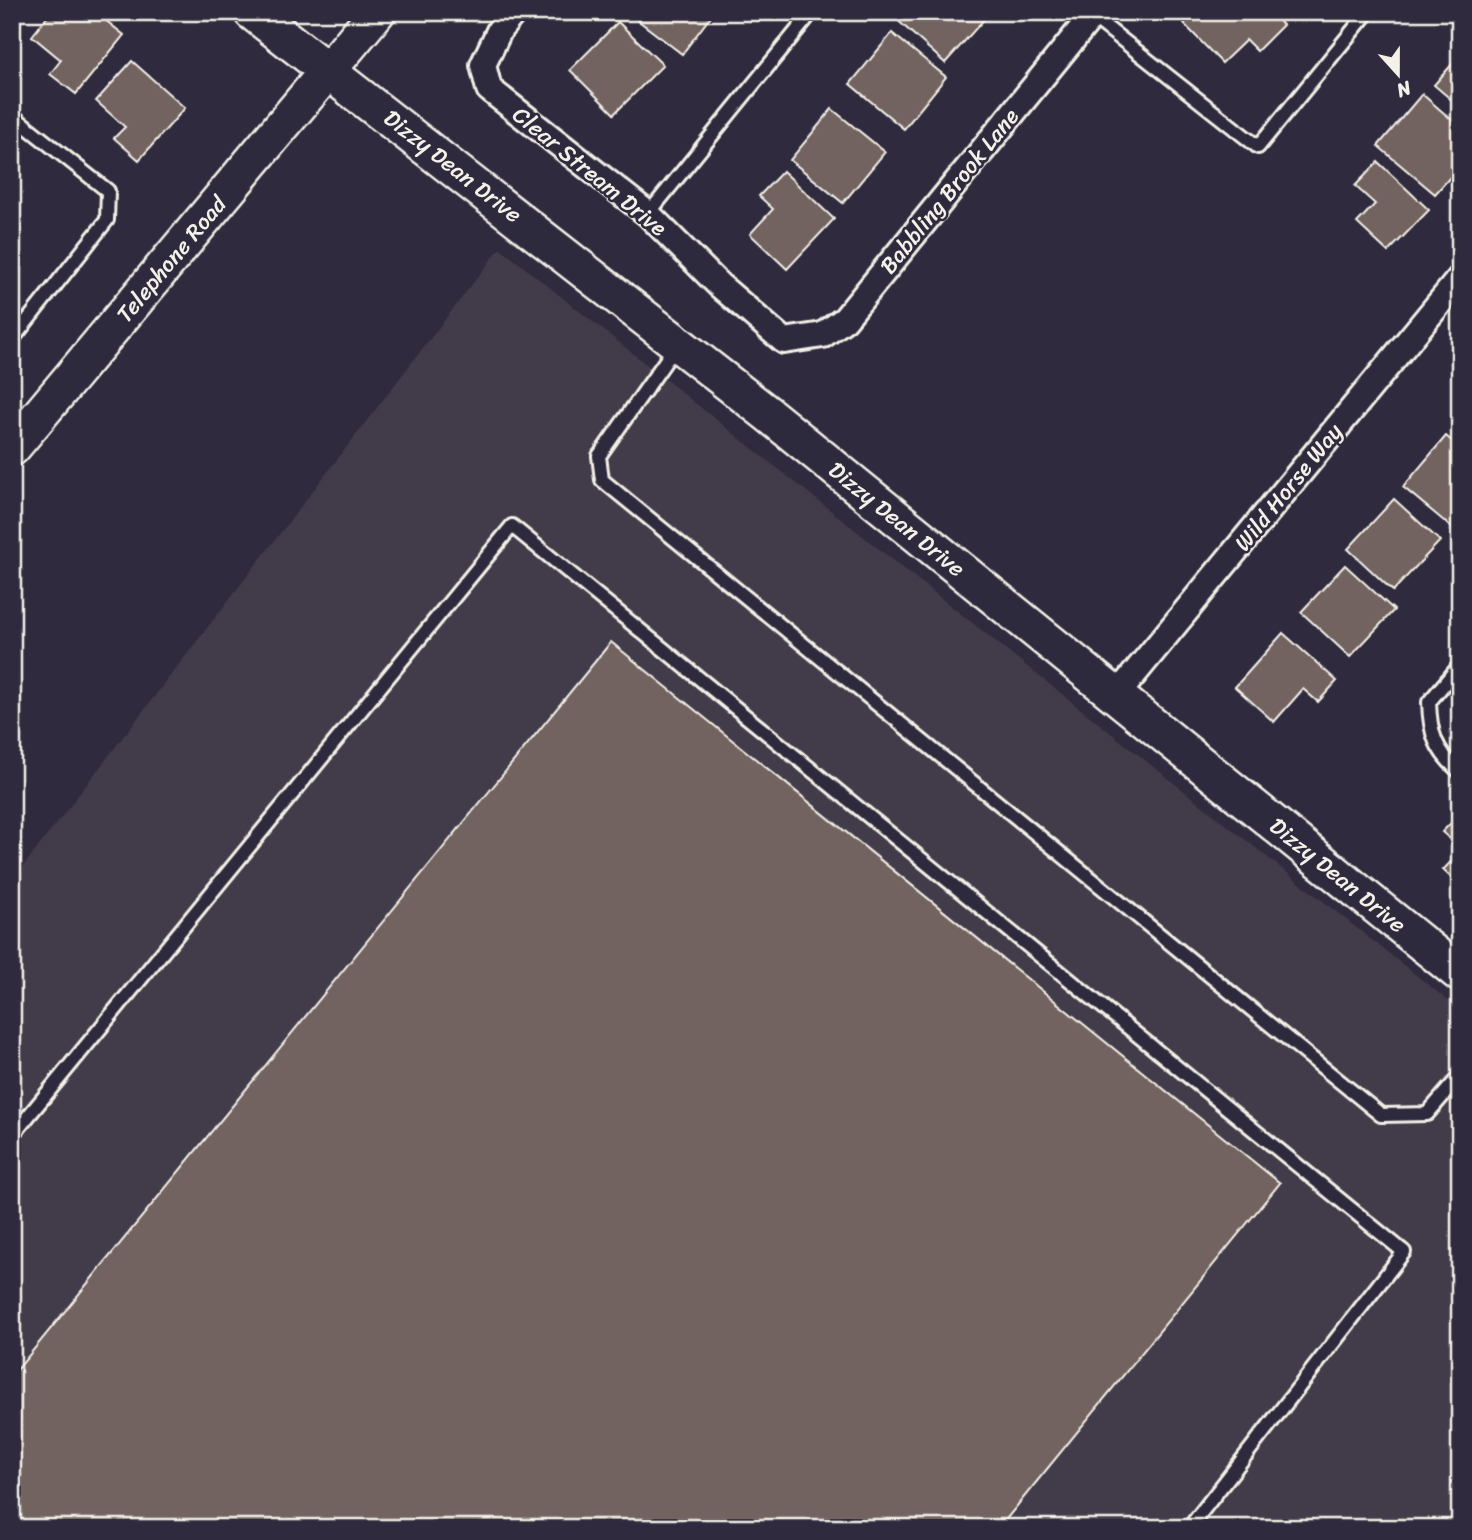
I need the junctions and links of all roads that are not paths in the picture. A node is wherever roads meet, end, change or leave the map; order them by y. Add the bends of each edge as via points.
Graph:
1 (252, 12) edge
2 (377, 12) edge
3 (514, 12) edge
4 (812, 12) edge
5 (1368, 12) edge
6 (1093, 14) edge
7 (329, 70) junction
8 (12, 115) edge
9 (649, 214) junction
10 (1460, 278) edge
11 (12, 340) edge
12 (784, 341) joint
13 (678, 344) junction
14 (12, 448) edge
15 (1460, 665) edge
16 (1116, 696) junction
17 (1460, 772) edge
18 (1460, 974) edge
19 (1460, 1076) edge
20 (12, 1136) edge
21 (1189, 1528) edge

1 - 7 street, Dizzy Dean Drive
2 - 7 street, Telephone Road
3 - 9 street, Clear Stream Drive via 500,29 483,65 489,89
4 - 9 lane
5 - 6 lane via 1258,147
6 - 12 street, Babbling Brook Lane via 845,319 823,335
7 - 13 street, Dizzy Dean Drive
7 - 14 street, Telephone Road
8 - 11 lane via 107,191 107,220
9 - 12 street, Clear Stream Drive via 719,285
10 - 16 street, Wild Horse Way
13 - 16 street, Dizzy Dean Drive
13 - 19 lane via 599,456 602,480 1381,1115 1427,1114
15 - 17 lane via 1429,702 1430,733
16 - 18 street, Dizzy Dean Drive
20 - 21 lane via 512,526 1404,1252

